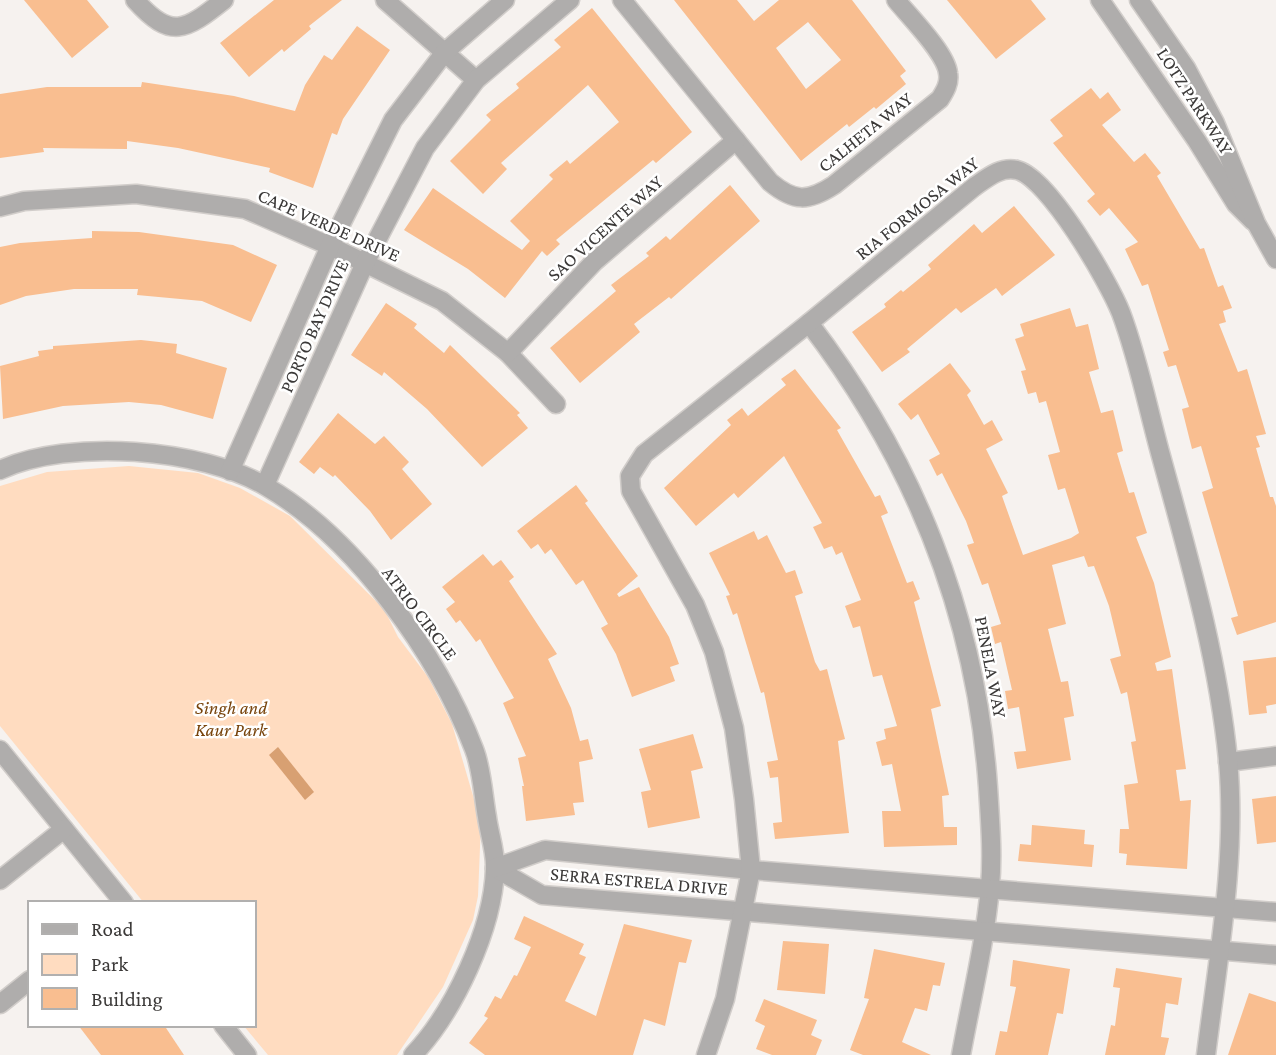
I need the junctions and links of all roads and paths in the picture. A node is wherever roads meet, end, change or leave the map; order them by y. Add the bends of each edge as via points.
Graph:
1 (135, 0) edge
2 (223, 0) edge
3 (385, 0) edge
4 (505, 0) edge
5 (570, 0) edge
6 (622, 0) edge
7 (896, 0) edge
8 (1100, 0) edge
9 (1139, 0) edge
10 (445, 52) junction
11 (476, 80) junction
12 (736, 140) junction
13 (0, 207) edge
14 (1256, 223) junction
15 (330, 246) junction
16 (1276, 259) edge
17 (365, 263) junction
18 (809, 323) junction
19 (508, 353) junction
20 (556, 404) dead end
21 (0, 470) edge
22 (230, 471) junction
23 (265, 485) junction
24 (0, 750) edge
25 (1276, 757) edge
26 (1228, 762) junction
27 (64, 829) junction
28 (495, 868) junction
29 (751, 870) junction
30 (0, 880) edge
31 (990, 887) junction
32 (121, 901) edge
33 (1224, 910) junction
34 (743, 912) junction
35 (1276, 912) edge
36 (983, 930) junction
37 (1219, 951) junction
38 (1276, 955) edge
39 (28, 982) edge
40 (0, 1004) edge
41 (225, 1027) edge
42 (247, 1055) edge
43 (413, 1055) edge
44 (706, 1055) edge
45 (961, 1055) edge
46 (1206, 1055) edge

1 - 2 street via 158,24 174,29 190,24
3 - 10 street
4 - 10 street, PORTO BAY DRIVE
5 - 11 street, PORTO BAY DRIVE
6 - 12 street, CALHETA WAY
7 - 12 street, CALHETA WAY via 948,71 948,86 940,99 816,197 800,200 786,195
8 - 14 street, LOTZ PARKWAY via 1236,204
9 - 14 street, LOTZ PARKWAY via 1186,68 1215,122
10 - 11 street
10 - 15 street, PORTO BAY DRIVE via 393,120
11 - 17 street, PORTO BAY DRIVE via 425,148
12 - 19 street, SAO VICENTE WAY via 594,262
13 - 15 street, CAPE VERDE DRIVE via 24,201 135,194 245,209
14 - 16 street, LOTZ PARKWAY
15 - 17 street, CAPE VERDE DRIVE
15 - 22 street, PORTO BAY DRIVE
17 - 19 street, CAPE VERDE DRIVE via 442,301
17 - 23 street, PORTO BAY DRIVE
18 - 26 street, RIA FORMOSA WAY via 994,172 1026,172 1041,187 1100,268 1121,313 1215,666
18 - 29 street, RIA FORMOSA WAY via 644,454 630,476 631,491 695,605 714,652 734,728
18 - 31 street, PENELA WAY via 871,410 909,481 958,609 985,745
19 - 20 street, CAPE VERDE DRIVE
21 - 22 street, ATRIO CIRCLE via 16,463 100,449 183,457
22 - 23 street, ATRIO CIRCLE
23 - 28 street, ATRIO CIRCLE via 293,503 342,547 441,674 476,752
24 - 27 street
25 - 26 street
26 - 33 street, RIA FORMOSA WAY
27 - 30 street
27 - 32 street
28 - 29 street, SERRA ESTRELA DRIVE via 545,850
28 - 34 street, SERRA ESTRELA DRIVE via 542,895
28 - 43 street, ATRIO CIRCLE via 478,942 457,993
29 - 31 street, SERRA ESTRELA DRIVE
29 - 34 street, RIA FORMOSA WAY
31 - 33 street, SERRA ESTRELA DRIVE
31 - 36 street, PENELA WAY
33 - 35 street, SERRA ESTRELA DRIVE
33 - 37 street, RIA FORMOSA WAY
34 - 36 street, SERRA ESTRELA DRIVE
34 - 44 street, RIA FORMOSA WAY via 725,999
36 - 37 street, SERRA ESTRELA DRIVE
36 - 45 street, PENELA WAY
37 - 38 street, SERRA ESTRELA DRIVE
37 - 46 street, RIA FORMOSA WAY
39 - 40 street
41 - 42 street

